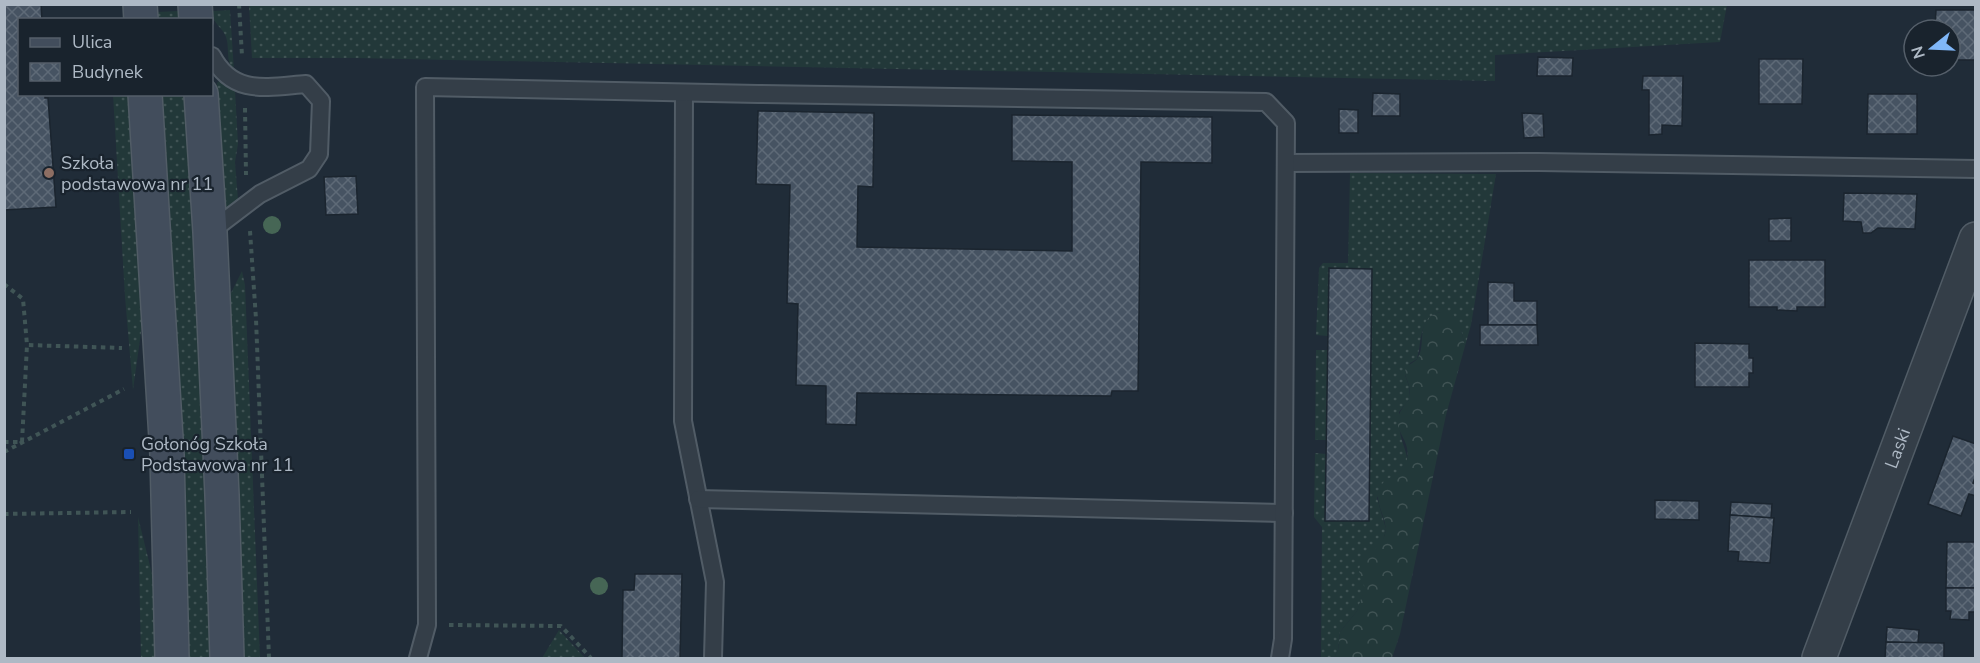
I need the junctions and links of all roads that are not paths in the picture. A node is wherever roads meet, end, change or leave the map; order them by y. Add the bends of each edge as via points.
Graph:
1 (213, 58) edge
2 (684, 93) junction
3 (145, 96) edge
4 (201, 96) edge
5 (1286, 163) junction
6 (1976, 169) edge
7 (210, 232) junction
8 (1976, 239) edge
9 (698, 499) junction
10 (1284, 513) junction
11 (172, 658) edge
12 (227, 658) edge
13 (418, 658) edge
14 (713, 658) edge
15 (1280, 658) edge
16 (1819, 658) edge

1 - 7 lane via 219,70 244,85 306,84 321,101 320,154 309,169 260,194
2 - 5 lane via 1266,102 1286,123
2 - 9 lane via 683,421
2 - 13 lane via 425,87 427,625
3 - 11 street via 166,455
4 - 7 street
5 - 6 lane via 1539,162
5 - 10 lane
7 - 12 street
8 - 16 street, Laski
9 - 10 lane
9 - 14 lane via 715,582
10 - 15 lane via 1284,639

